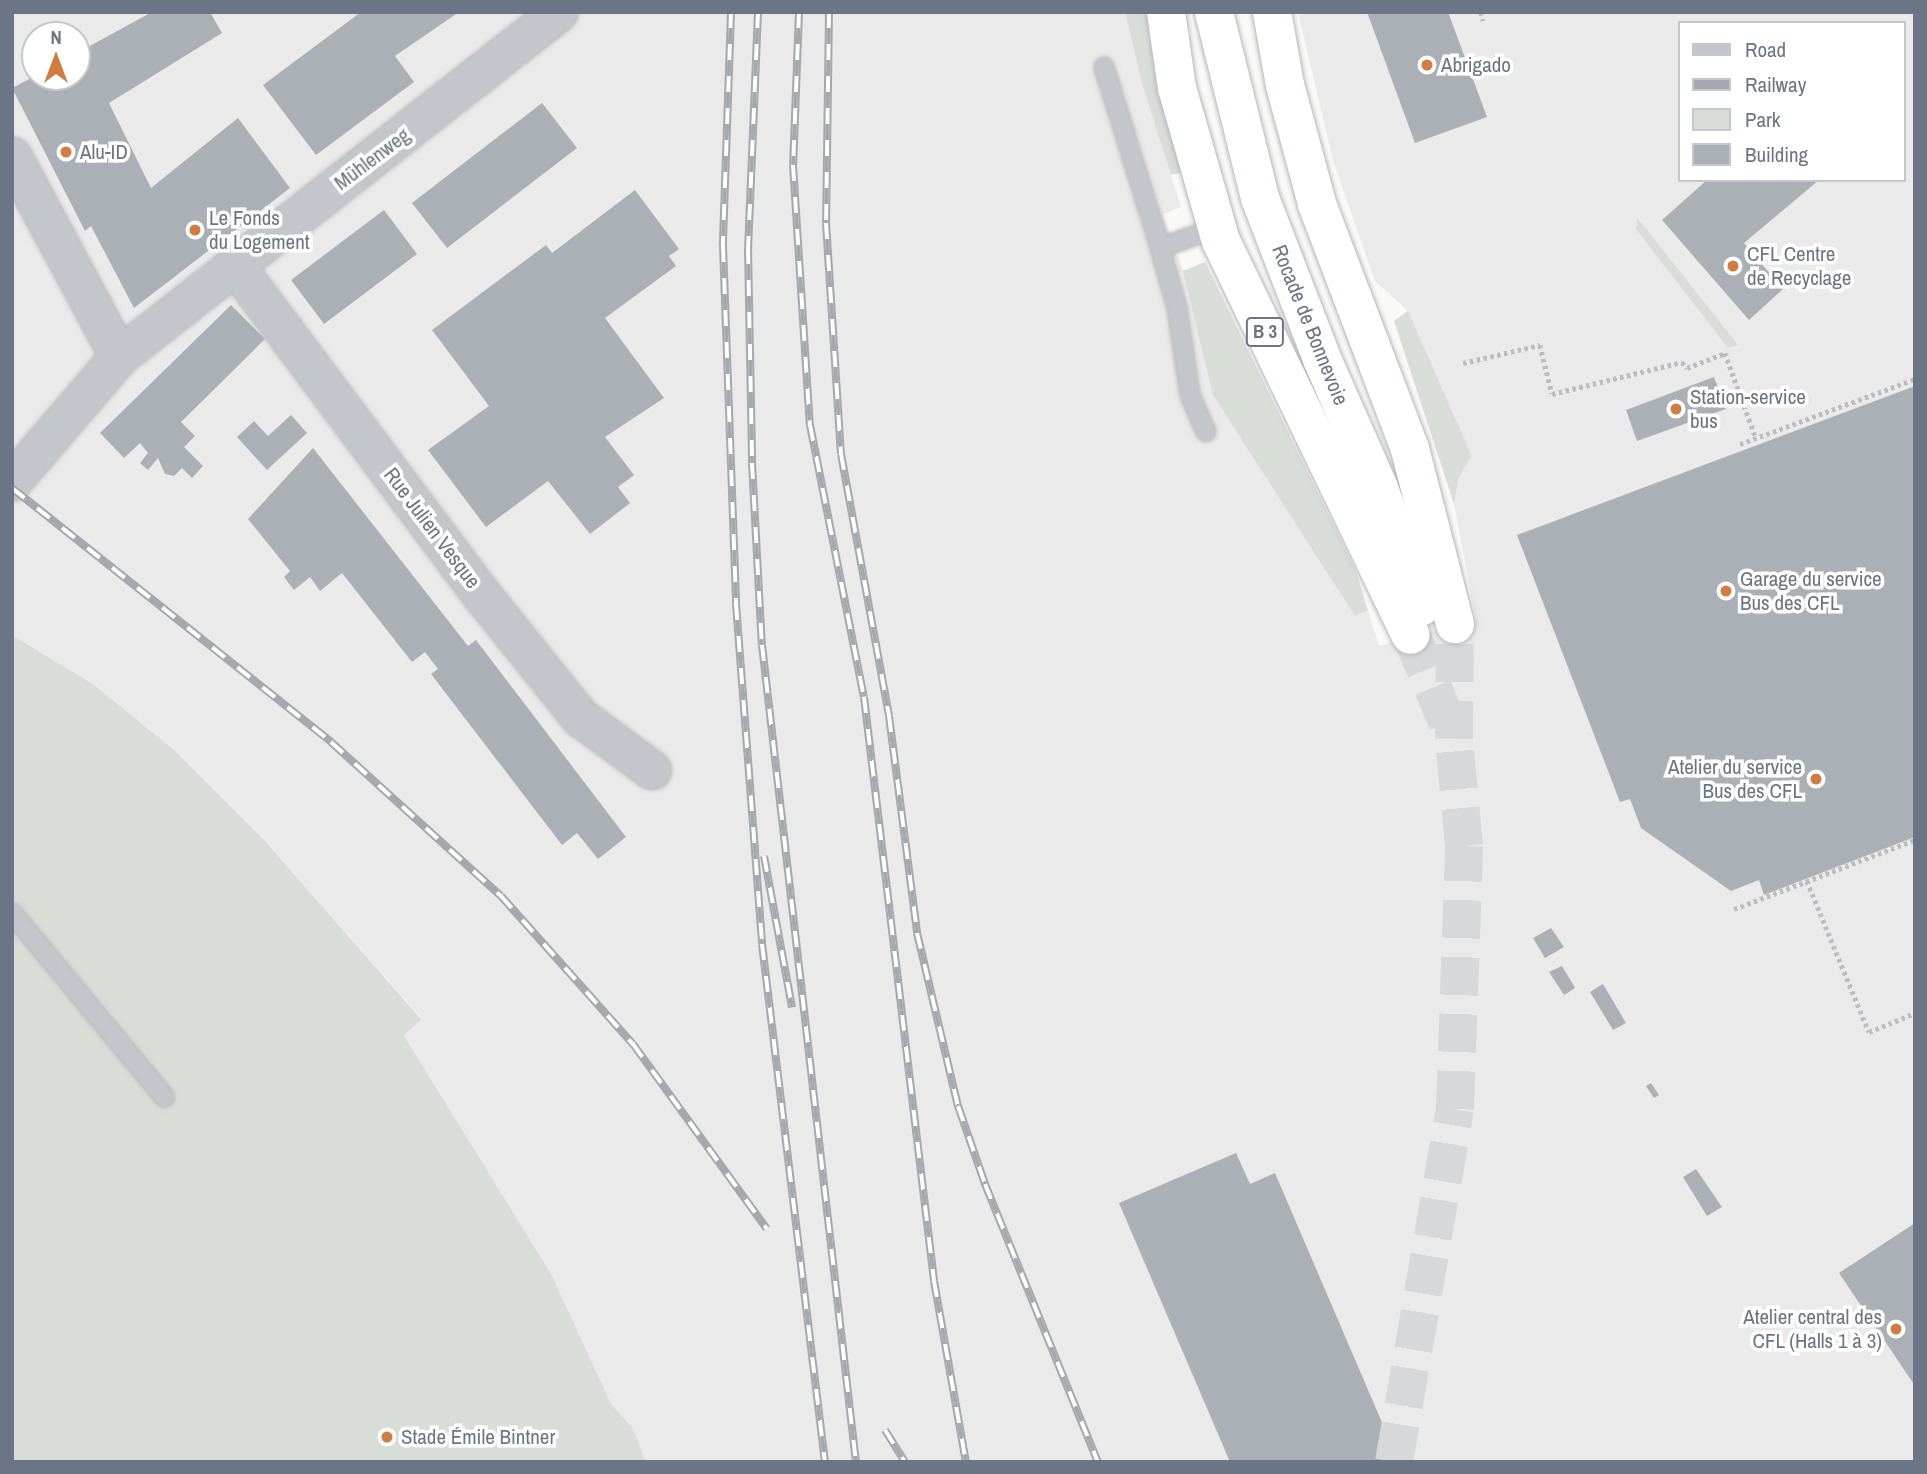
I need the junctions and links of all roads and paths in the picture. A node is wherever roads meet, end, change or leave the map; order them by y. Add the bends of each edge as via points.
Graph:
1 (558, 12) edge
2 (1166, 12) edge
3 (1214, 12) edge
4 (1272, 12) edge
5 (1481, 12) edge
6 (1483, 21) dead end
7 (1104, 67) dead end
8 (12, 156) edge
9 (1218, 227) junction
10 (1160, 248) junction
11 (234, 264) junction
12 (119, 356) junction
13 (1463, 363) dead end
14 (1915, 380) edge
15 (1206, 432) dead end
16 (1756, 438) junction
17 (1740, 444) dead end
18 (12, 481) edge
19 (1432, 630) junction
20 (652, 770) dead end
21 (1915, 840) edge
22 (1807, 881) junction
23 (1734, 909) dead end
24 (12, 913) edge
25 (1915, 1013) edge
26 (164, 1097) dead end

1 - 11 street, Mühlenweg
2 - 9 highway, B 3 via 1177,88
3 - 19 highway, Rocade de Bonnevoie / B 3 via 1260,198
4 - 19 highway via 1285,85 1317,204 1410,449
5 - 6 path
7 - 10 lane
8 - 12 street
9 - 10 lane
9 - 19 highway, B 3
10 - 15 lane via 1177,308 1190,395
11 - 12 street, Mühlenweg
11 - 20 street, Rue Julien Vesque via 481,594 580,717
12 - 18 street, Mühlenweg
13 - 16 path via 1540,345 1552,394 1682,362 1687,368 1725,353
14 - 16 path
16 - 17 path
21 - 22 path
22 - 23 path
22 - 25 path via 1870,1032
24 - 26 lane

